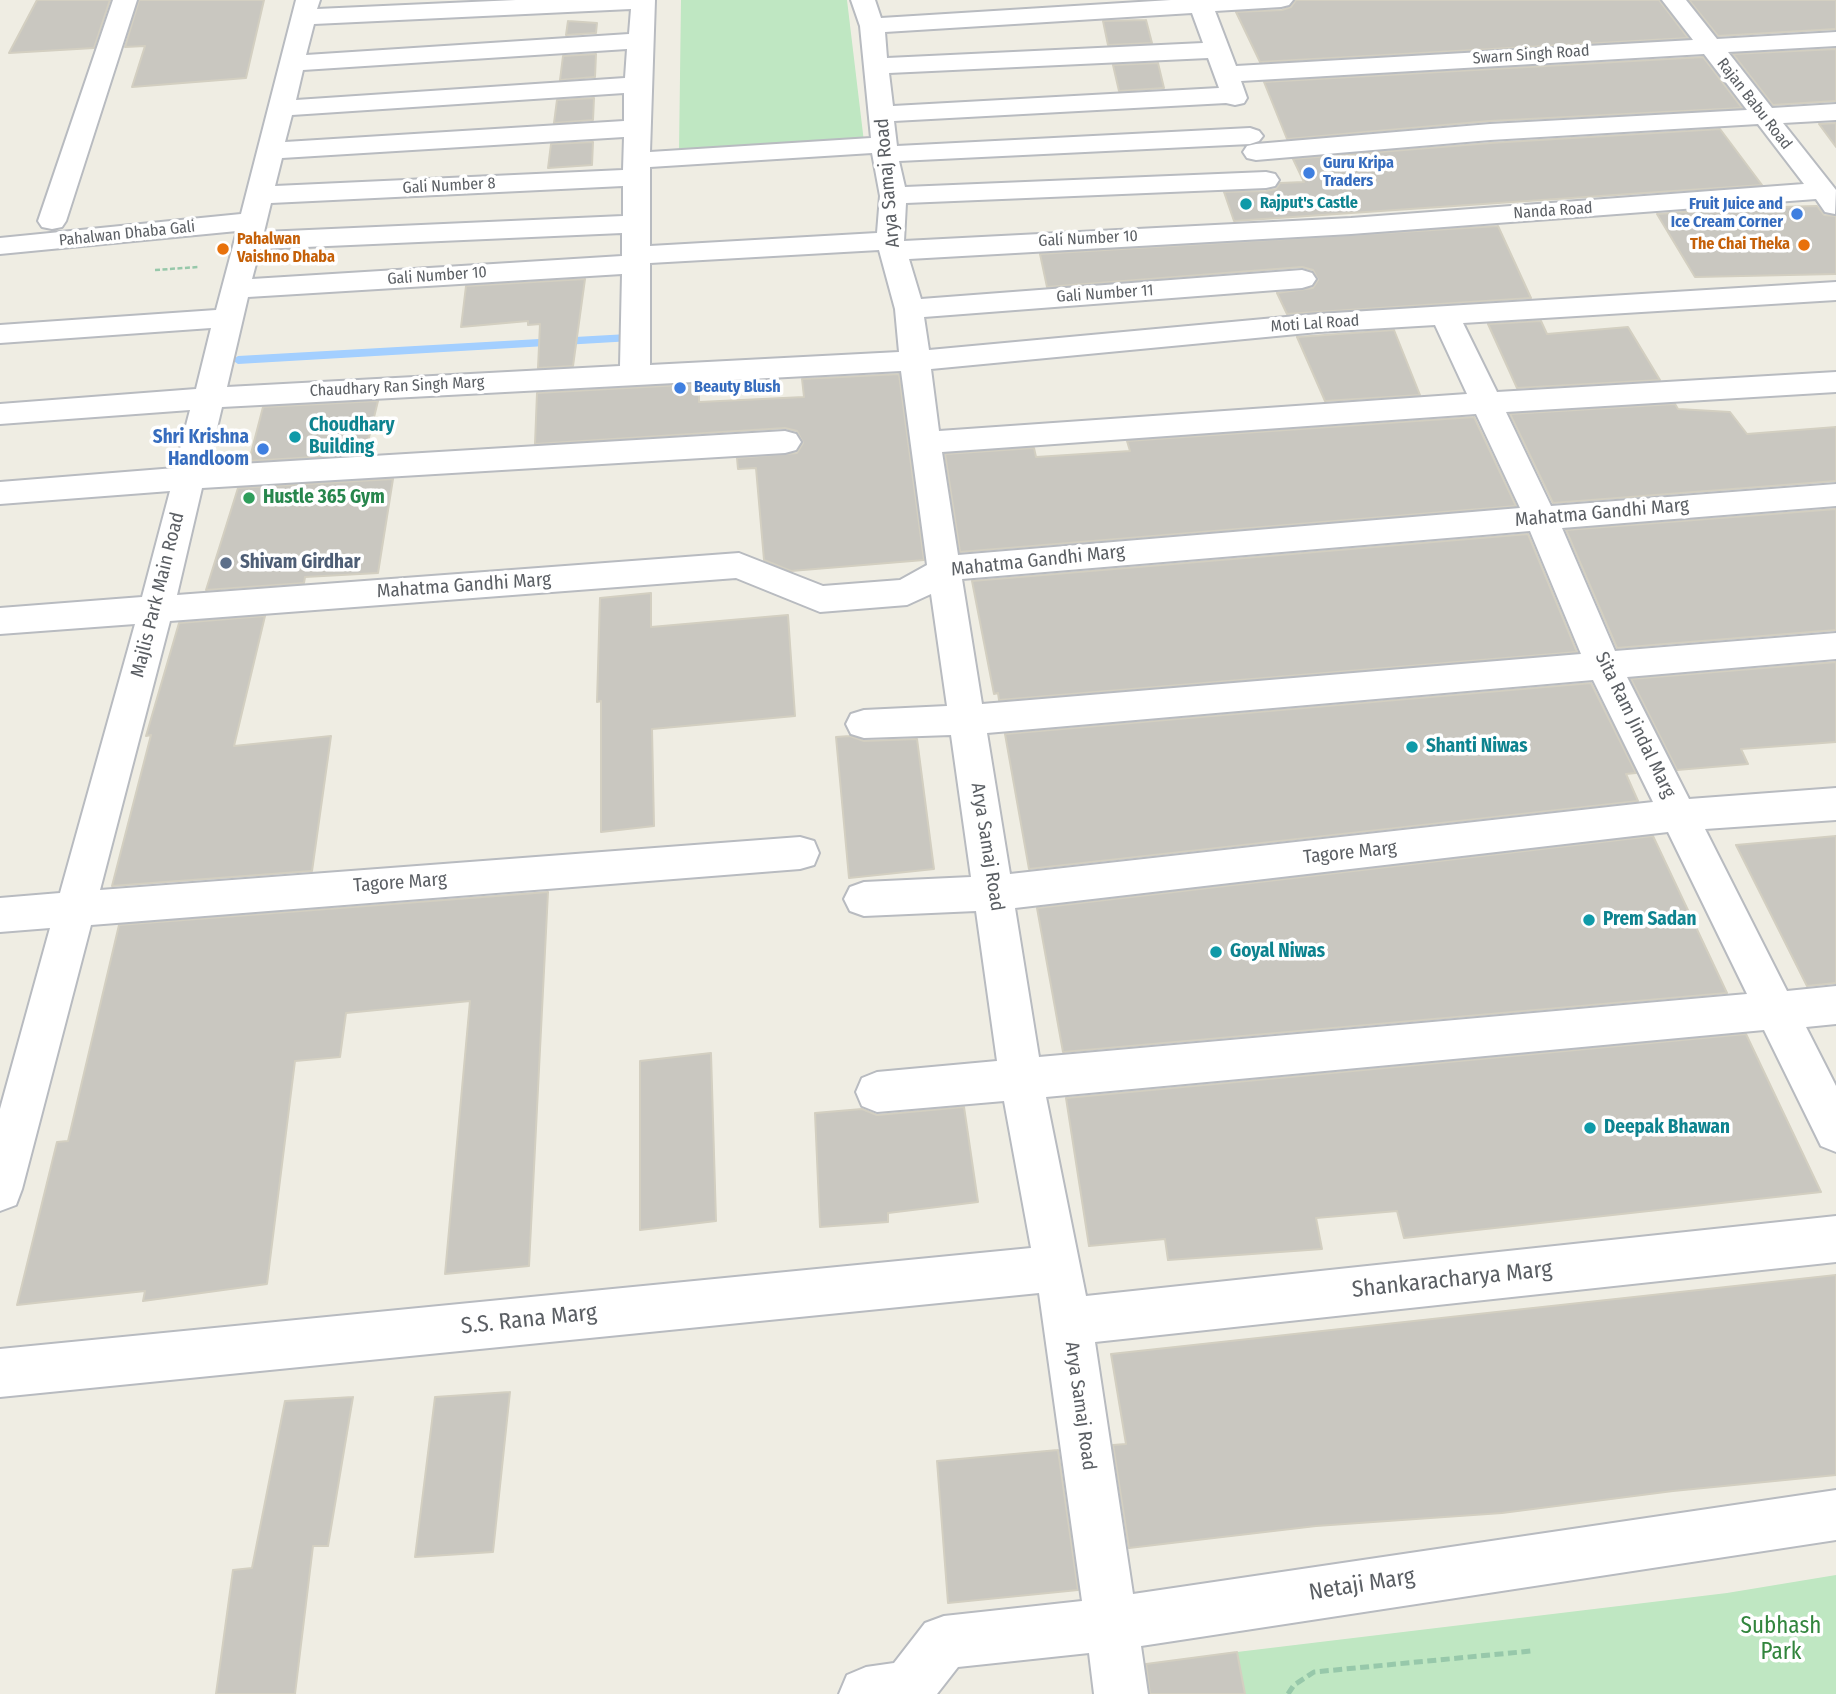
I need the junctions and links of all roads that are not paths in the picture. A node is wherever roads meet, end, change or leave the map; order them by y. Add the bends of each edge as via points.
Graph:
1 (125, 0) edge
2 (1281, 0) edge
3 (1674, 0) edge
4 (643, 1) edge
5 (1201, 4) edge
6 (307, 9) edge
7 (868, 13) edge
8 (1836, 40) edge
9 (640, 41) junction
10 (1708, 44) junction
11 (293, 63) junction
12 (876, 66) junction
13 (1226, 73) junction
14 (637, 85) junction
15 (282, 108) junction
16 (1836, 112) edge
17 (882, 114) junction
18 (1761, 115) junction
19 (639, 128) junction
20 (1252, 144) junction
21 (884, 149) junction
22 (271, 150) junction
23 (638, 169) junction
24 (1266, 180) junction
25 (1826, 188) edge
26 (893, 196) junction
27 (254, 219) junction
28 (52, 221) dead end
29 (637, 224) junction
30 (1283, 228) junction
31 (0, 246) edge
32 (891, 246) junction
33 (637, 259) junction
34 (1302, 279) junction
35 (1836, 291) edge
36 (233, 304) junction
37 (909, 309) junction
38 (1445, 315) junction
39 (1318, 323) junction
40 (0, 334) edge
41 (914, 361) junction
42 (794, 366) joint
43 (635, 374) junction
44 (1836, 382) edge
45 (208, 398) junction
46 (1484, 403) junction
47 (0, 414) edge
48 (785, 442) dead end
49 (925, 443) junction
50 (186, 478) junction
51 (0, 493) edge
52 (1836, 495) edge
53 (1541, 518) junction
54 (946, 569) junction
55 (156, 610) junction
56 (0, 621) edge
57 (1836, 646) edge
58 (1604, 666) junction
59 (968, 720) junction
60 (864, 724) dead end
61 (1836, 804) edge
62 (1680, 815) junction
63 (800, 853) dead end
64 (994, 893) junction
65 (864, 899) dead end
66 (74, 907) junction
67 (0, 915) edge
68 (1836, 1005) edge
69 (1774, 1011) junction
70 (1021, 1079) junction
71 (877, 1092) dead end
72 (11, 1106) edge
73 (1836, 1131) edge
74 (0, 1189) edge
75 (1836, 1239) edge
76 (1058, 1268) junction
77 (1068, 1321) junction
78 (0, 1373) edge
79 (1836, 1515) edge
80 (1111, 1624) junction
81 (895, 1692) edge
82 (1121, 1694) edge

1 - 28 street
2 - 5 street
3 - 10 street, Rajan Babu Road
4 - 6 street
4 - 9 street
5 - 7 street
5 - 13 street
6 - 11 street, Majlis Park Main Road
7 - 12 street, Arya Samaj Road
8 - 10 street, Swarn Singh Road
9 - 11 street
9 - 14 street
10 - 13 street, Swarn Singh Road
10 - 18 street, Rajan Babu Road
11 - 15 street, Majlis Park Main Road
12 - 13 street
12 - 17 street, Arya Samaj Road
13 - 17 street
13 - 20 street
14 - 15 street
14 - 19 street
15 - 22 street, Majlis Park Main Road
16 - 18 street, Gali Number 8
17 - 21 street, Arya Samaj Road
18 - 20 street, Gali Number 8
18 - 25 street, Rajan Babu Road
19 - 22 street
19 - 23 street
20 - 21 street, Gali Number 8
20 - 24 street
21 - 23 street, Gali Number 8
21 - 26 street, Arya Samaj Road
22 - 27 street, Majlis Park Main Road
23 - 27 street, Gali Number 8
23 - 29 street
24 - 26 street
24 - 30 street
25 - 30 street, Nanda Road
26 - 32 street, Arya Samaj Road
27 - 29 street
27 - 31 street, Pahalwan Dhaba Gali
27 - 36 street, Majlis Park Main Road
29 - 33 street
30 - 32 street, Gali Number 10
30 - 34 street
32 - 33 street, Gali Number 10
32 - 37 street, Arya Samaj Road
33 - 36 street, Gali Number 10
33 - 43 street
34 - 37 street, Gali Number 11
34 - 39 street
35 - 38 street, Moti Lal Road
36 - 40 street, Gali Number 10
36 - 45 street, Majlis Park Main Road
37 - 41 street, Arya Samaj Road
38 - 39 street, Moti Lal Road
38 - 46 street, Sita Ram Jindal Marg
39 - 41 street, Moti Lal Road
41 - 42 street, Moti Lal Road
41 - 49 street, Arya Samaj Road
42 - 43 street, Chaudhary Ran Singh Marg
43 - 45 street, Chaudhary Ran Singh Marg
44 - 46 street
45 - 47 street, Chaudhary Ran Singh Marg
45 - 50 street, Majlis Park Main Road
46 - 49 street
46 - 53 street, Sita Ram Jindal Marg
48 - 50 street
49 - 54 street, Arya Samaj Road
50 - 51 street
50 - 55 street, Majlis Park Main Road
52 - 53 street, Mahatma Gandhi Marg
53 - 54 street, Mahatma Gandhi Marg
53 - 58 street, Sita Ram Jindal Marg
54 - 55 street, Mahatma Gandhi Marg via 907,592 820,599 739,565
54 - 59 street, Arya Samaj Road
55 - 56 street, Mahatma Gandhi Marg
55 - 66 street, Majlis Park Main Road
57 - 58 street
58 - 59 street
58 - 62 street, Sita Ram Jindal Marg
59 - 60 street
59 - 64 street, Arya Samaj Road
61 - 62 street, Tagore Marg
62 - 64 street, Tagore Marg
62 - 69 street, Sita Ram Jindal Marg
63 - 66 street, Tagore Marg
64 - 65 street, Tagore Marg
64 - 70 street, Arya Samaj Road
66 - 67 street, Tagore Marg
66 - 72 street, Majlis Park Main Road
68 - 69 street
69 - 70 street
69 - 73 street, Sita Ram Jindal Marg
70 - 71 street
70 - 76 street, Arya Samaj Road
72 - 74 street, Majlis Park Main Road
75 - 77 street, Shankaracharya Marg
76 - 77 street, Arya Samaj Road
76 - 78 street, S.S. Rana Marg
77 - 80 street, Arya Samaj Road
79 - 80 street, Netaji Marg
80 - 81 street, Netaji Marg via 944,1642
80 - 82 street, Arya Samaj Road

